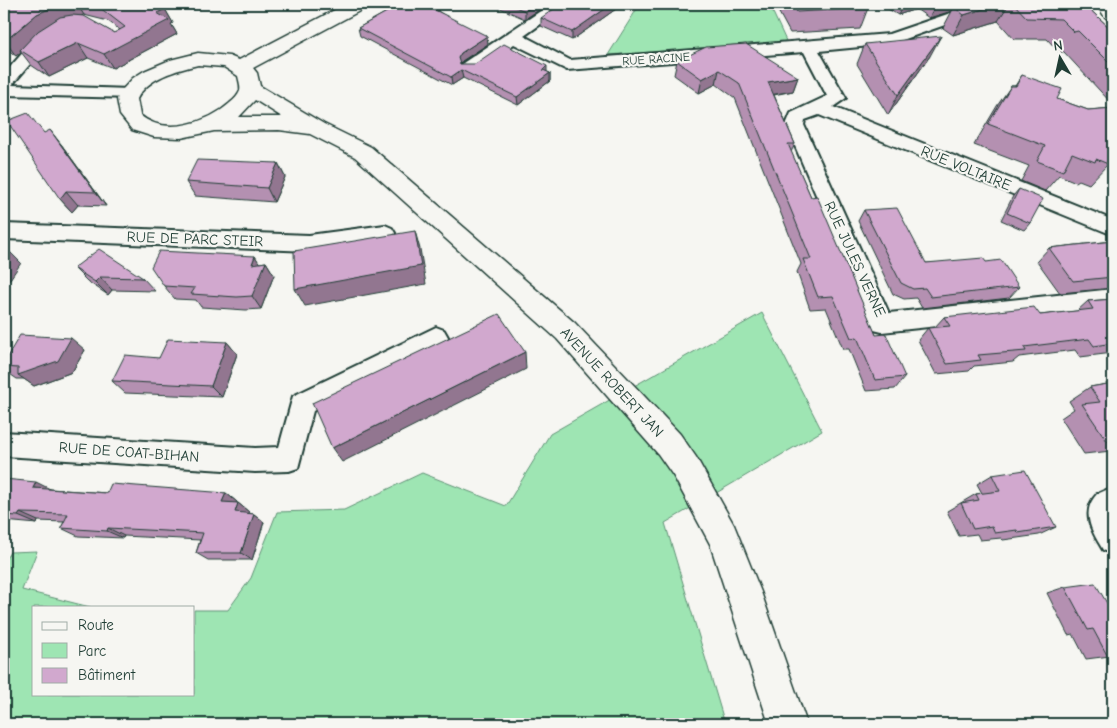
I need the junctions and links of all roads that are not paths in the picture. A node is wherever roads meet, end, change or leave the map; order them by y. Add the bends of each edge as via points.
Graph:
1 (359, 4) edge
2 (561, 4) edge
3 (991, 4) edge
4 (1086, 4) edge
5 (1102, 4) edge
6 (1113, 21) edge
7 (63, 26) edge
8 (513, 36) junction
9 (1113, 36) edge
10 (809, 47) junction
11 (469, 66) edge
12 (241, 67) junction
13 (4, 84) edge
14 (250, 89) junction
15 (4, 90) edge
16 (130, 94) junction
17 (828, 103) junction
18 (210, 124) junction
19 (317, 129) junction
20 (1113, 228) edge
21 (4, 231) edge
22 (385, 233) dead end
23 (1113, 298) edge
24 (436, 336) dead end
25 (4, 444) edge
26 (1113, 500) edge
27 (1113, 540) edge
28 (788, 724) edge

1 - 12 main road
2 - 8 street
3 - 10 street, RUE RACINE via 891,40
4 - 9 main road via 1096,20
5 - 6 main road
7 - 13 street via 43,37
8 - 10 street, RUE RACINE via 567,65
8 - 11 street
10 - 17 street
12 - 14 main road via 247,73
12 - 16 main road via 214,59 180,62 149,76
14 - 18 main road via 238,108
14 - 19 main road, AVENUE ROBERT JAN
15 - 16 street
16 - 18 main road via 126,107 130,118 140,126 172,132
17 - 20 street, RUE VOLTAIRE
17 - 23 street, RUE JULES VERNE via 797,117 795,125 882,323
18 - 19 main road, AVENUE ROBERT JAN via 279,123
19 - 28 main road, AVENUE ROBERT JAN via 363,152 566,331 669,444 723,536
21 - 22 street, RUE DE PARC STEIR via 309,243
24 - 25 street, RUE DE COAT-BIHAN via 302,404 289,459 255,460
26 - 27 street via 1100,512

